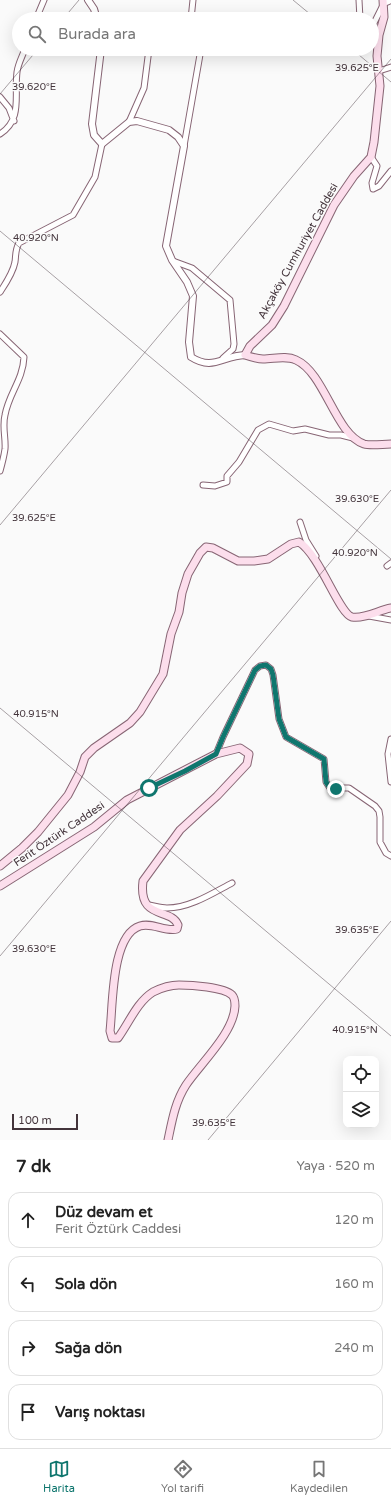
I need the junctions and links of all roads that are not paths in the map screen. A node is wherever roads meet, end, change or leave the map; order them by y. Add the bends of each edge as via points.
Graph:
1 (44, 0) edge
2 (88, 0) edge
3 (193, 0) edge
4 (359, 0) edge
5 (385, 1) edge
6 (39, 12) edge
7 (95, 12) edge
8 (192, 12) edge
9 (360, 12) edge
10 (379, 13) edge
11 (379, 36) edge
12 (22, 56) edge
13 (100, 56) edge
14 (148, 56) edge
15 (200, 56) edge
16 (377, 56) edge
17 (391, 67) edge
18 (379, 71) junction
19 (0, 96) edge
20 (14, 120) junction
21 (129, 122) junction
22 (0, 134) edge
23 (102, 144) junction
24 (184, 146) junction
25 (371, 156) junction
26 (391, 171) edge
27 (172, 260) junction
28 (0, 292) edge
29 (0, 334) edge
30 (245, 355) junction
31 (220, 362) junction
32 (353, 438) junction
33 (391, 444) edge
34 (0, 471) edge
35 (202, 485) dead end
36 (300, 522) dead end
37 (318, 562) junction
38 (391, 608) edge
39 (364, 616) junction
40 (391, 620) edge
41 (391, 739) edge
42 (216, 754) junction
43 (391, 782) edge
44 (391, 856) edge
45 (0, 866) edge
46 (232, 883) dead end
47 (0, 886) edge
48 (146, 904) junction
49 (168, 1140) edge

1 - 6 street
2 - 7 street
3 - 8 street
4 - 9 street
5 - 10 street
5 - 11 main road
12 - 20 street via 17,71 17,111
13 - 23 street via 92,124 94,135
14 - 21 street via 144,88
15 - 24 street
16 - 18 main road
17 - 18 street
18 - 25 main road via 380,86
19 - 20 street
20 - 22 street
21 - 23 street
21 - 24 street via 137,121 169,130
23 - 28 street via 95,177 73,215 19,243 11,273
24 - 27 street via 166,246
25 - 26 street via 377,166 372,183 373,189 379,186
25 - 30 main road, Akçaköy Cumhuriyet Caddesi via 334,205 272,325 250,346
27 - 31 street via 193,296 189,342 191,357 205,364
27 - 31 street via 192,268 230,300 234,344 229,354
29 - 34 street via 24,357 24,369 5,415 5,449
30 - 31 street
30 - 32 main road via 261,359 284,357 302,364 319,383 330,405
32 - 33 main road via 365,444
32 - 35 street via 269,424 258,430 227,476 227,482 215,486
36 - 37 street
37 - 39 main road, Ferit Öztürk Caddesi via 343,610 352,616
37 - 45 main road, Ferit Öztürk Caddesi via 299,542 291,544 268,559 254,561 234,560 209,547 203,550 188,574 163,674 140,712 130,723 84,757 80,772 68,795 38,832
38 - 39 main road, Ferit Öztürk Caddesi
39 - 40 street
41 - 43 street via 388,754
42 - 44 street via 255,670 266,665 273,675 279,719 286,737 324,759 326,782 330,788 349,788 375,806 380,817 380,842 386,853
42 - 47 main road, Ferit Öztürk Caddesi via 127,800 94,827
42 - 48 main road, Ferit Öztürk Caddesi via 240,748 247,751 250,757 237,776 180,830 148,872 142,881
46 - 48 street via 199,900 175,908
48 - 49 main road via 176,921 178,927 172,930 140,926 129,934 119,950 110,1030 112,1038 118,1038 134,1011 152,993 163,988 178,985 220,989 232,995 235,1001 235,1008 226,1031 186,1086 175,1106

